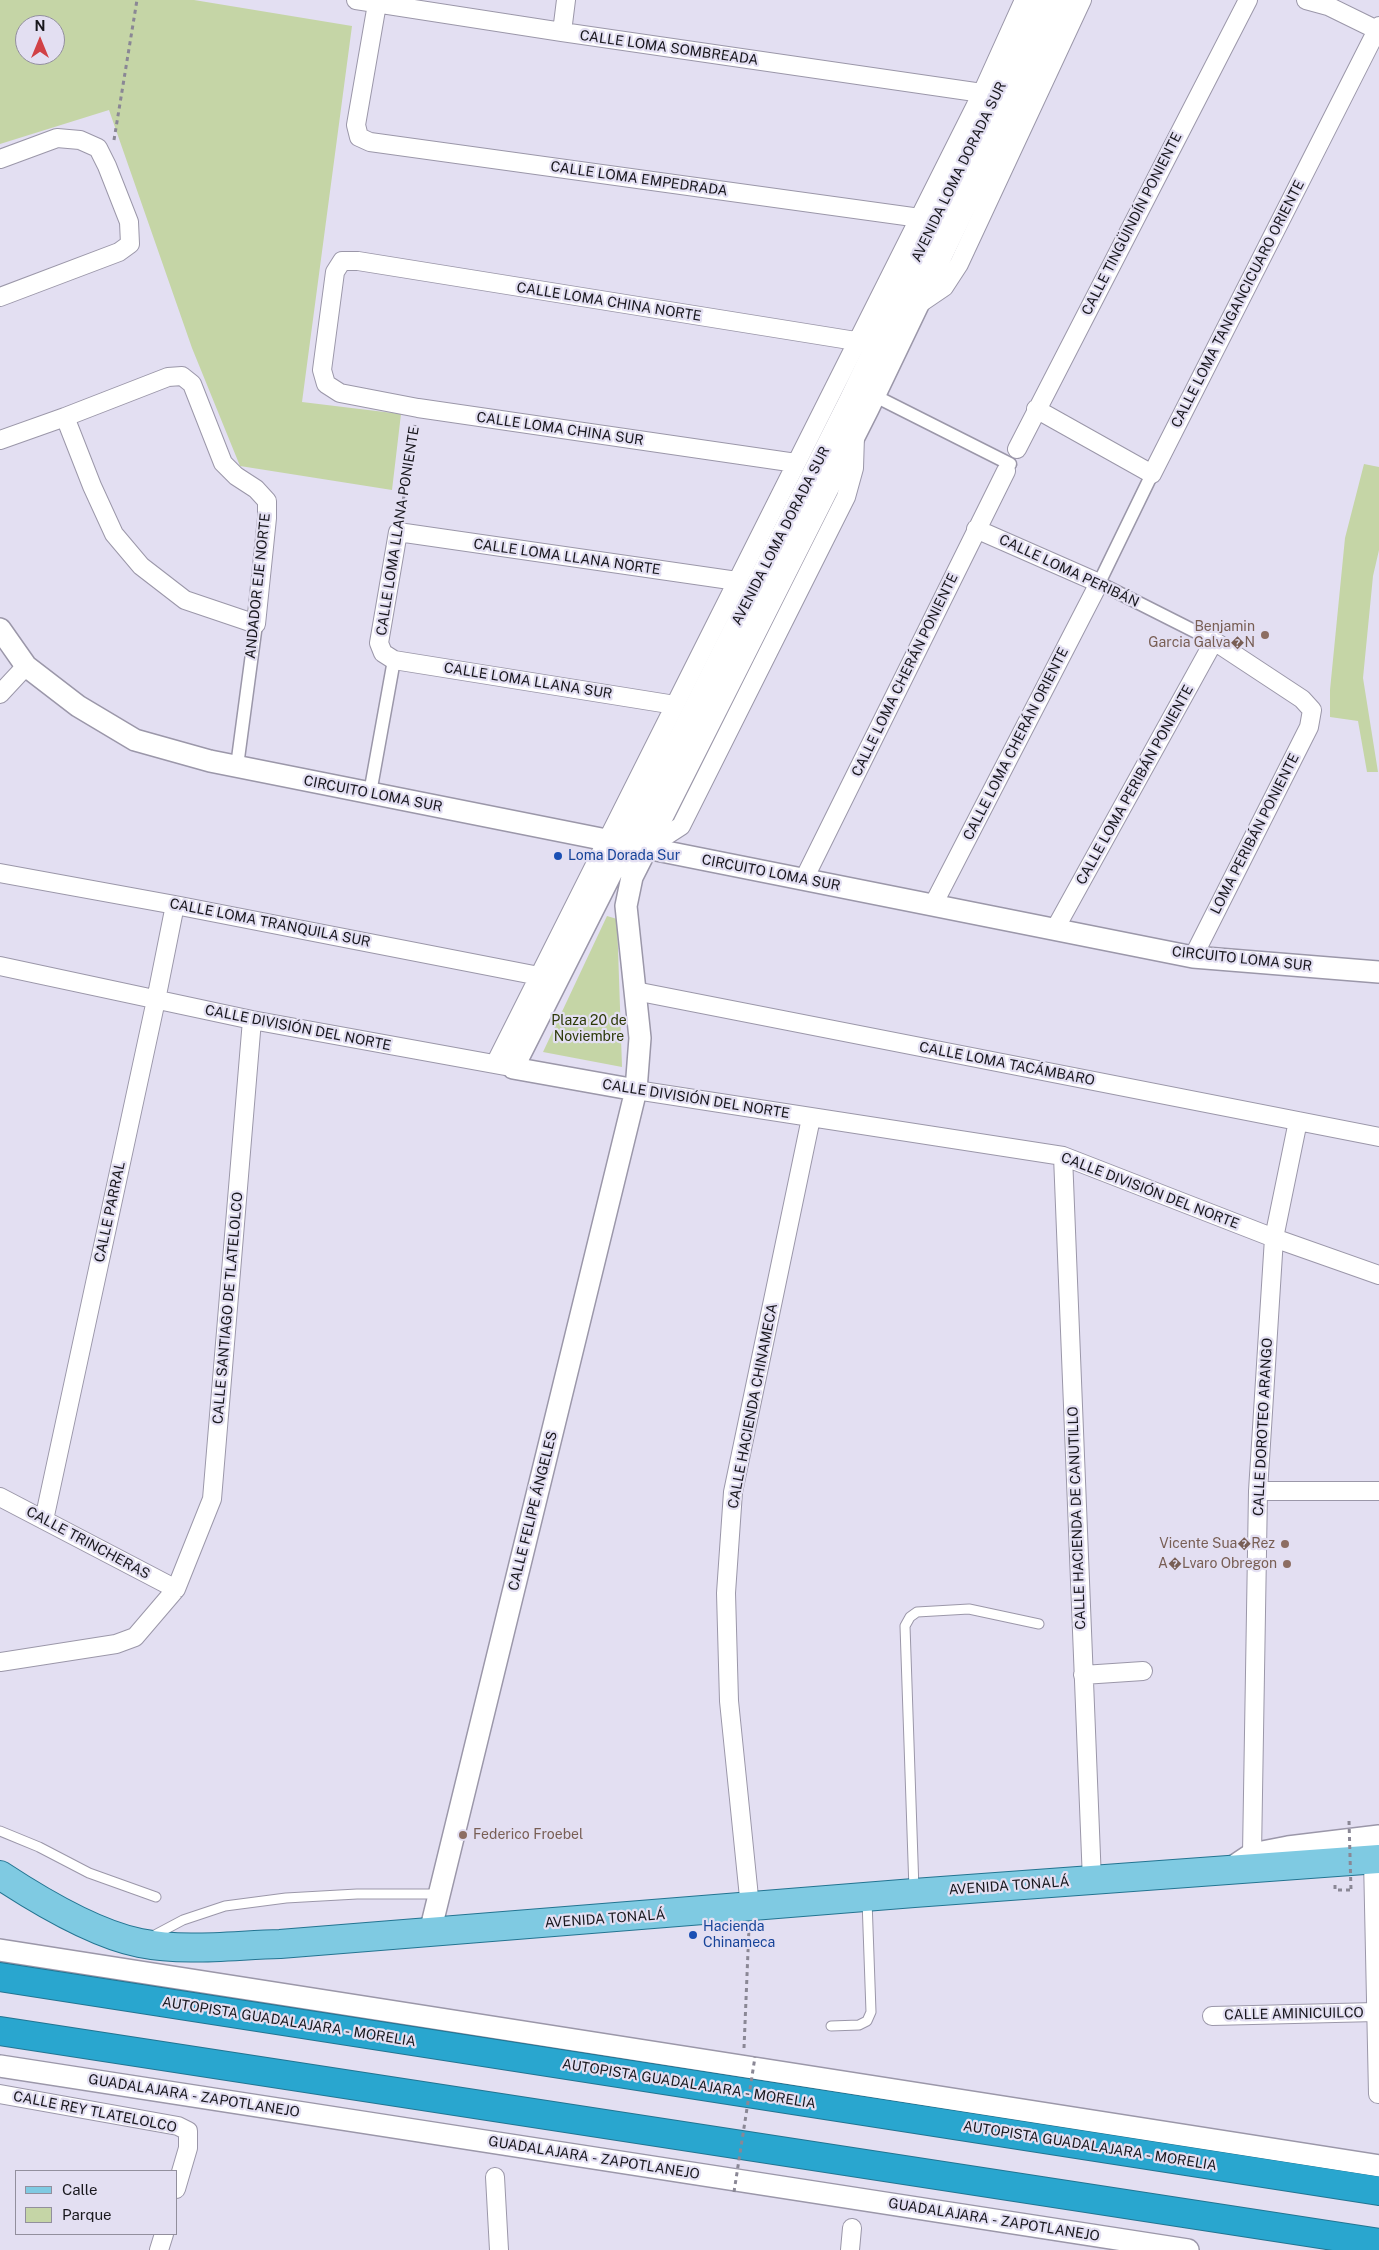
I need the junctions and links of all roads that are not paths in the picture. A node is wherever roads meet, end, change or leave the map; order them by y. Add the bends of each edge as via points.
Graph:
1 (356, 0) edge
2 (566, 0) edge
3 (1024, 0) edge
4 (1042, 0) edge
5 (1064, 0) edge
6 (1082, 0) edge
7 (1248, 0) edge
8 (1306, 0) edge
9 (377, 4) junction
10 (1378, 29) edge
11 (562, 32) junction
12 (982, 93) junction
13 (0, 159) edge
14 (920, 218) junction
15 (0, 297) edge
16 (919, 304) junction
17 (867, 343) junction
18 (326, 384) joint
19 (864, 401) junction
20 (1036, 409) junction
21 (65, 417) junction
22 (0, 440) edge
23 (1011, 462) junction
24 (796, 464) junction
25 (1152, 474) junction
26 (976, 529) junction
27 (398, 532) joint
28 (737, 582) junction
29 (1099, 583) junction
30 (256, 624) junction
31 (0, 628) edge
32 (1214, 641) junction
33 (389, 657) junction
34 (26, 666) junction
35 (0, 694) edge
36 (675, 705) junction
37 (1312, 710) joint
38 (237, 766) junction
39 (370, 793) junction
40 (617, 842) junction
41 (647, 848) junction
42 (0, 873) edge
43 (804, 879) junction
44 (175, 905) junction
45 (933, 905) junction
46 (1055, 929) junction
47 (1193, 957) junction
48 (0, 966) edge
49 (1379, 972) edge
50 (539, 976) junction
51 (635, 992) junction
52 (156, 1000) junction
53 (252, 1020) junction
54 (504, 1066) junction
55 (636, 1090) junction
56 (811, 1118) junction
57 (1298, 1122) junction
58 (1379, 1137) edge
59 (1063, 1156) junction
60 (1274, 1238) junction
61 (1379, 1275) edge
62 (1258, 1491) junction
63 (1379, 1491) edge
64 (0, 1497) edge
65 (44, 1520) junction
66 (176, 1589) junction
67 (1040, 1624) dead end
68 (0, 1662) edge
69 (1143, 1671) dead end
70 (1083, 1674) junction
71 (0, 1831) edge
72 (1252, 1854) junction
73 (1377, 1854) edge
74 (1226, 1871) junction
75 (0, 1875) edge
76 (1092, 1881) junction
77 (914, 1893) junction
78 (439, 1894) junction
79 (156, 1897) dead end
80 (866, 1897) junction
81 (750, 1907) junction
82 (430, 1932) junction
83 (140, 1943) junction
84 (0, 1950) edge
85 (0, 1977) edge
86 (1377, 2002) edge
87 (1212, 2016) dead end
88 (831, 2026) dead end
89 (0, 2031) edge
90 (0, 2066) edge
91 (0, 2094) edge
92 (1378, 2094) edge
93 (1379, 2166) edge
94 (495, 2176) dead end
95 (178, 2182) edge
96 (1379, 2191) edge
97 (852, 2228) dead end
98 (164, 2235) edge
99 (1379, 2243) edge
100 (159, 2250) edge
101 (499, 2250) edge
102 (850, 2250) edge
103 (1188, 2250) edge

1 - 9 street, CALLE LOMA SOMBREADA
2 - 11 street
3 - 12 street, AVENIDA LOMA DORADA SUR
4 - 17 street, AVENIDA LOMA DORADA SUR
5 - 16 street, AVENIDA LOMA DORADA SUR
6 - 16 street via 959,264 944,288
7 - 20 street, CALLE TINGÜINDÍN PONIENTE
8 - 10 street via 1328,6
9 - 11 street, CALLE LOMA SOMBREADA
9 - 14 street, CALLE LOMA EMPEDRADA via 356,126 359,137 370,142
10 - 25 street, CALLE LOMA TANGANCICUARO ORIENTE
11 - 12 street, CALLE LOMA SOMBREADA
12 - 14 street, AVENIDA LOMA DORADA SUR
13 - 15 street via 56,138 80,140 98,148 129,222 130,244 119,252
14 - 17 street, AVENIDA LOMA DORADA SUR
16 - 19 street, AVENIDA LOMA DORADA SUR
17 - 18 street, CALLE LOMA CHINA NORTE via 342,261 335,272 322,370
17 - 19 street, AVENIDA LOMA DORADA SUR
17 - 24 street, AVENIDA LOMA DORADA SUR
18 - 24 street, CALLE LOMA CHINA SUR via 340,393 418,408
19 - 23 street
19 - 40 street, AVENIDA LOMA DORADA SUR
19 - 41 street, AVENIDA LOMA DORADA SUR via 855,436
20 - 23 street, CALLE TINGÜINDÍN PONIENTE
20 - 25 street
21 - 22 street
21 - 30 street via 114,534 141,566 185,600
21 - 30 street, ANDADOR EJE NORTE via 168,377 182,376 192,384 223,463 267,501
23 - 26 street, CALLE LOMA CHERÁN PONIENTE
24 - 28 street, AVENIDA LOMA DORADA SUR
25 - 29 street, CALLE LOMA TANGANCICUARO ORIENTE
26 - 29 street, CALLE LOMA PERIBÁN
26 - 43 street, CALLE LOMA CHERÁN PONIENTE
27 - 28 street, CALLE LOMA LLANA NORTE
27 - 33 street, CALLE LOMA LLANA PONIENTE via 379,643
28 - 36 street, AVENIDA LOMA DORADA SUR
29 - 32 street, CALLE LOMA PERIBÁN
29 - 45 street, CALLE LOMA CHERÁN ORIENTE
30 - 38 street, ANDADOR EJE NORTE
31 - 34 street, CIRCUITO LOMA SUR
32 - 37 street, CALLE LOMA PERIBÁN via 1302,699
32 - 46 street, CALLE LOMA PERIBÁN PONIENTE
33 - 36 street, CALLE LOMA LLANA SUR
33 - 39 street, CALLE LOMA LLANA PONIENTE
34 - 35 street
34 - 38 street, CIRCUITO LOMA SUR via 78,706 135,740
36 - 40 street, AVENIDA LOMA DORADA SUR
37 - 47 street, LOMA PERIBÁN PONIENTE via 1309,727
38 - 39 street, CIRCUITO LOMA SUR
39 - 40 street, CIRCUITO LOMA SUR
40 - 41 street, CIRCUITO LOMA SUR
40 - 50 street, AVENIDA LOMA DORADA SUR
40 - 54 street, AVENIDA LOMA DORADA SUR
41 - 43 street, CIRCUITO LOMA SUR
41 - 51 street, AVENIDA LOMA DORADA SUR via 632,877 626,906
42 - 44 street, CALLE LOMA TRANQUILA SUR
43 - 45 street, CIRCUITO LOMA SUR
44 - 50 street, CALLE LOMA TRANQUILA SUR
44 - 52 street, CALLE PARRAL
45 - 46 street, CIRCUITO LOMA SUR
46 - 47 street, CIRCUITO LOMA SUR
47 - 49 street, CIRCUITO LOMA SUR
48 - 52 street, CALLE DIVISIÓN DEL NORTE
50 - 54 street, AVENIDA LOMA DORADA SUR
51 - 55 street, AVENIDA LOMA DORADA SUR via 640,1038
51 - 57 street, CALLE LOMA TACÁMBARO
52 - 53 street, CALLE DIVISIÓN DEL NORTE
52 - 65 street, CALLE PARRAL
53 - 54 street, CALLE DIVISIÓN DEL NORTE
53 - 66 street, CALLE SANTIAGO DE TLATELOLCO via 212,1499
54 - 55 street, CALLE DIVISIÓN DEL NORTE
55 - 56 street, CALLE DIVISIÓN DEL NORTE
55 - 78 street, CALLE FELIPE ÁNGELES
56 - 59 street, CALLE DIVISIÓN DEL NORTE
56 - 81 street, CALLE HACIENDA CHINAMECA via 733,1492 726,1593 730,1701
57 - 58 street, CALLE LOMA TACÁMBARO
57 - 60 street, CALLE DOROTEO ARANGO
59 - 60 street, CALLE DIVISIÓN DEL NORTE
59 - 70 street, CALLE HACIENDA DE CANUTILLO
60 - 61 street, CALLE DIVISIÓN DEL NORTE
60 - 62 street, CALLE DOROTEO ARANGO
62 - 63 street
62 - 72 street, CALLE DOROTEO ARANGO
64 - 65 street, CALLE TRINCHERAS
65 - 66 street, CALLE TRINCHERAS
66 - 68 street, CALLE SANTIAGO DE TLATELOLCO via 135,1637 116,1644
67 - 77 lane via 969,1609 917,1612 905,1626
69 - 70 street
70 - 76 street, CALLE HACIENDA DE CANUTILLO
71 - 79 lane via 89,1873
72 - 73 street, AVENIDA TONALÁ via 1288,1847
72 - 74 street, AVENIDA TONALÁ
73 - 74 main road, AVENIDA TONALÁ
73 - 86 street
74 - 76 main road, AVENIDA TONALÁ
75 - 83 main road, AVENIDA TONALÁ via 97,1929
76 - 77 main road, AVENIDA TONALÁ
77 - 80 main road, AVENIDA TONALÁ
78 - 82 street, CALLE FELIPE ÁNGELES
78 - 83 lane via 286,1898 225,1906 183,1920
80 - 81 main road, AVENIDA TONALÁ
80 - 88 lane via 871,2012 867,2022 859,2025
81 - 82 main road, AVENIDA TONALÁ
82 - 83 main road, AVENIDA TONALÁ via 190,1947
84 - 93 street
85 - 96 highway, AUTOPISTA GUADALAJARA - MORELIA
86 - 87 street, CALLE AMINICUILCO
86 - 92 street
89 - 99 highway
90 - 103 street, GUADALAJARA - ZAPOTLANEJO
91 - 95 street, CALLE REY TLATELOLCO via 178,2126 188,2131 188,2148
94 - 101 street
97 - 102 street
98 - 100 street

